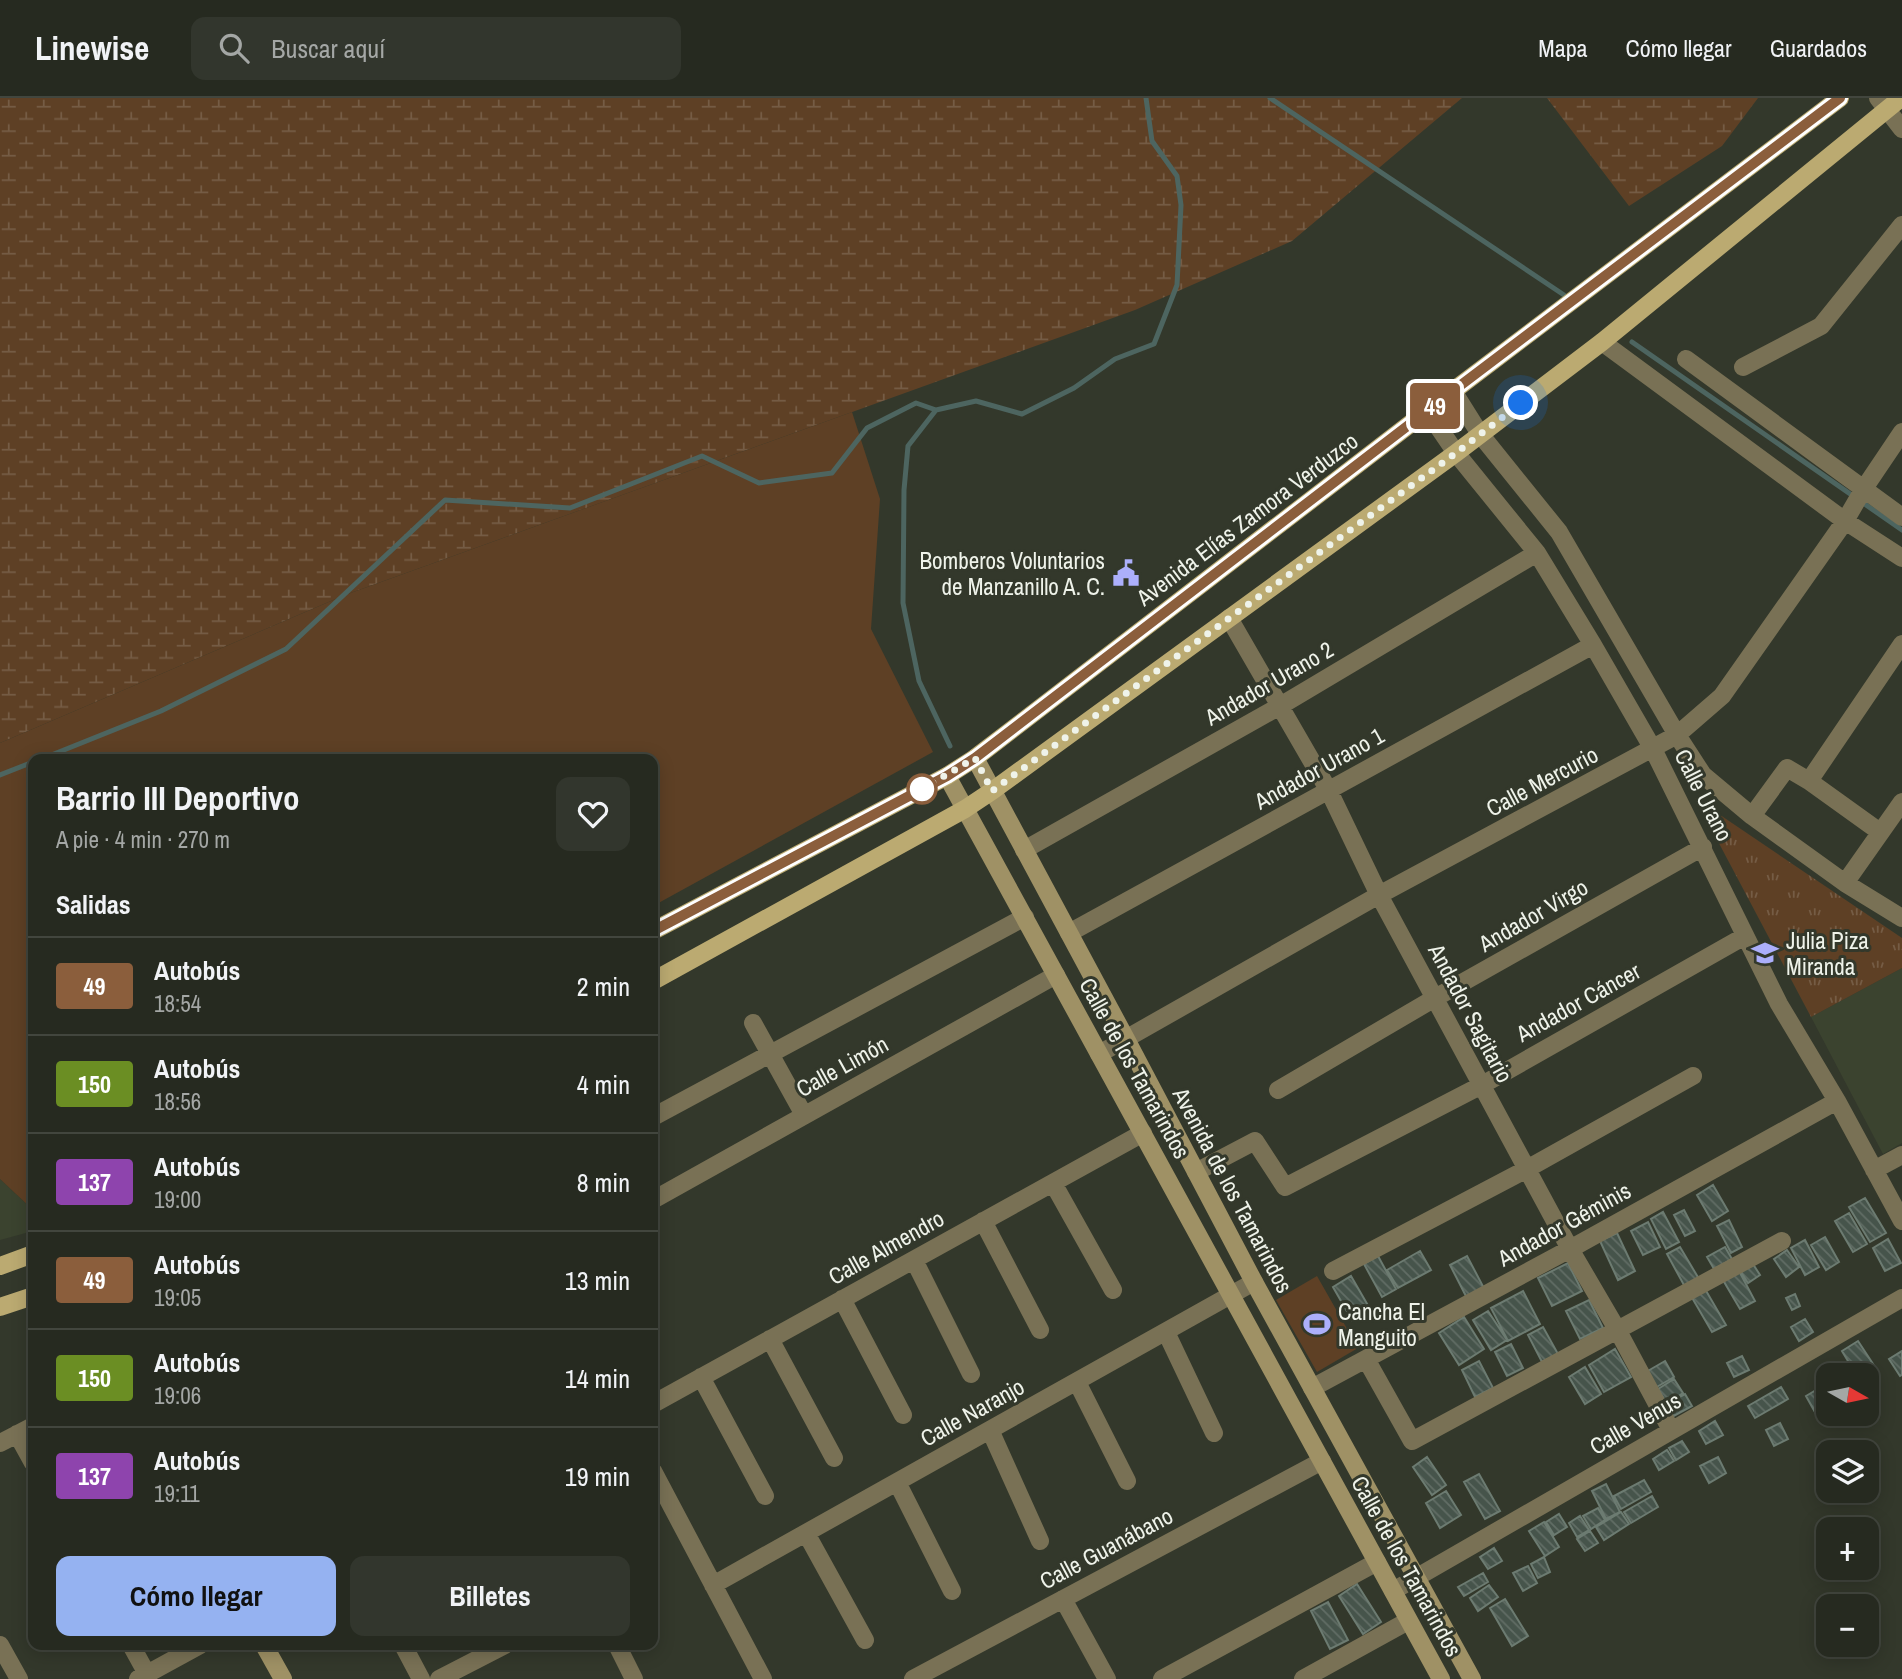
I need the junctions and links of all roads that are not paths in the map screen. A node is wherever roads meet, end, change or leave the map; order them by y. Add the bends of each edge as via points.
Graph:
1 (1840, 98) edge
2 (1888, 102) edge
3 (1902, 129) edge
4 (1902, 225) edge
5 (1602, 342) junction
6 (1686, 359) dead end
7 (1743, 367) dead end
8 (1453, 391) junction
9 (1428, 412) junction
10 (1902, 432) edge
11 (1480, 434) junction
12 (1456, 453) junction
13 (1863, 491) junction
14 (1848, 516) junction
15 (1902, 517) edge
16 (1536, 553) junction
17 (1902, 558) edge
18 (1229, 618) junction
19 (1902, 644) edge
20 (1593, 645) junction
21 (1280, 706) junction
22 (1676, 735) junction
23 (1653, 749) junction
24 (975, 758) junction
25 (947, 776) junction
26 (1809, 781) junction
27 (992, 791) junction
28 (1328, 791) junction
29 (1902, 802) edge
30 (965, 809) junction
31 (1752, 816) junction
32 (1880, 832) junction
33 (1703, 847) junction
34 (1024, 850) junction
35 (1845, 883) junction
36 (1379, 895) junction
37 (1025, 918) junction
38 (1902, 918) edge
39 (658, 928) edge
40 (1069, 933) junction
41 (1745, 936) junction
42 (1056, 975) junction
43 (658, 978) edge
44 (1436, 998) junction
45 (753, 1023) dead end
46 (1126, 1039) junction
47 (770, 1054) junction
48 (1099, 1054) junction
49 (1693, 1076) dead end
50 (1482, 1085) junction
51 (1278, 1090) dead end
52 (1837, 1101) junction
53 (658, 1114) edge
54 (804, 1115) junction
55 (1143, 1133) junction
56 (1902, 1155) edge
57 (1527, 1169) junction
58 (1874, 1170) junction
59 (1196, 1172) junction
60 (1053, 1183) junction
61 (658, 1197) edge
62 (984, 1221) junction
63 (1902, 1221) edge
64 (1783, 1241) dead end
65 (1570, 1249) junction
66 (28, 1256) edge
67 (914, 1260) junction
68 (0, 1266) edge
69 (1333, 1271) dead end
70 (1254, 1282) junction
71 (1113, 1290) dead end
72 (1231, 1295) junction
73 (28, 1298) edge
74 (1902, 1298) edge
75 (842, 1300) junction
76 (0, 1307) edge
77 (1040, 1330) dead end
78 (1618, 1331) junction
79 (1166, 1332) junction
80 (770, 1339) junction
81 (1366, 1359) junction
82 (971, 1374) dead end
83 (701, 1377) junction
84 (1077, 1382) junction
85 (1312, 1388) junction
86 (658, 1401) edge
87 (903, 1415) dead end
88 (25, 1430) edge
89 (990, 1430) junction
90 (1671, 1430) junction
91 (1214, 1433) dead end
92 (0, 1443) edge
93 (834, 1458) dead end
94 (1322, 1461) junction
95 (658, 1480) edge
96 (1127, 1481) dead end
97 (897, 1482) junction
98 (765, 1496) dead end
99 (806, 1533) junction
100 (1040, 1541) dead end
101 (1377, 1562) junction
102 (1415, 1577) junction
103 (713, 1585) junction
104 (952, 1591) dead end
105 (1393, 1591) junction
106 (1063, 1599) junction
107 (1408, 1621) junction
108 (865, 1640) dead end
109 (0, 1645) edge
110 (133, 1650) edge
111 (191, 1650) edge
112 (267, 1650) edge
113 (406, 1650) edge
114 (495, 1650) edge
115 (620, 1650) edge
116 (143, 1677) edge
117 (19, 1679) edge
118 (282, 1679) edge
119 (421, 1679) edge
120 (439, 1679) edge
121 (634, 1679) edge
122 (763, 1679) edge
123 (913, 1679) edge
124 (1107, 1679) edge
125 (1162, 1679) edge
126 (1303, 1679) edge
127 (1441, 1679) edge
128 (1472, 1679) edge

1 - 8 main road, Avenida Elías Zamora Verduzco
2 - 3 street
2 - 5 main road
4 - 7 street via 1821,326
5 - 11 main road
5 - 14 street
6 - 13 street
8 - 9 main road, Avenida Elías Zamora Verduzco
8 - 11 street, Calle Urano
9 - 12 street, Calle Urano
9 - 24 main road, Avenida Elías Zamora Verduzco
10 - 13 street, Calle Mercurio
11 - 12 main road
11 - 22 street, Calle Urano via 1559,532
12 - 16 street, Calle Urano
12 - 18 main road
13 - 14 street, Calle Mercurio
13 - 15 street
14 - 17 street
14 - 22 street, Calle Mercurio via 1723,696
16 - 20 street, Calle Urano
16 - 21 street, Andador Urano 2
18 - 21 street, Andador Sagitario
18 - 27 main road
19 - 26 street
20 - 23 street, Calle Urano
20 - 28 street, Andador Urano 1
21 - 28 street, Andador Sagitario
21 - 34 street, Andador Urano 2
22 - 23 street, Calle Mercurio
22 - 31 street, Calle Urano via 1703,775
23 - 33 street, Calle Urano
23 - 36 street, Calle Mercurio
24 - 25 main road, Avenida Elías Zamora Verduzco
24 - 27 street, Avenida de los Tamarindos
25 - 30 street, Calle de los Tamarindos
25 - 39 main road, Avenida Elías Zamora Verduzco
26 - 31 street via 1787,768
26 - 32 street
27 - 30 main road
27 - 34 street, Avenida de los Tamarindos
28 - 36 street, Andador Sagitario
28 - 40 street, Andador Urano 1
29 - 32 street
30 - 37 street, Calle de los Tamarindos
30 - 43 main road
31 - 35 street, Calle Urano
32 - 35 street
33 - 41 street, Calle Urano
33 - 44 street, Andador Virgo
34 - 40 street, Avenida de los Tamarindos
35 - 38 street, Calle Urano
36 - 44 street, Andador Sagitario
36 - 46 street, Calle Mercurio
37 - 42 street, Calle de los Tamarindos
37 - 47 street
40 - 46 street, Avenida de los Tamarindos
41 - 50 street, Andador Cáncer
41 - 52 street, Calle Urano
42 - 48 street, Calle de los Tamarindos
42 - 54 street, Calle Limón
44 - 50 street, Andador Sagitario
44 - 51 street, Andador Virgo
45 - 47 street
46 - 48 street, Calle Mercurio
46 - 59 street, Avenida de los Tamarindos
47 - 53 street
47 - 54 street
48 - 55 street, Calle de los Tamarindos
49 - 57 street
50 - 57 street, Andador Sagitario
50 - 59 street, Andador Cáncer via 1285,1188 1255,1140
52 - 58 street, Calle Urano
52 - 65 street, Andador Géminis
54 - 61 street, Calle Limón
55 - 60 street, Calle Almendro
55 - 72 street, Calle de los Tamarindos
56 - 58 street
57 - 65 street, Andador Sagitario
57 - 69 street
58 - 63 street, Calle Urano
59 - 70 street, Avenida de los Tamarindos
60 - 62 street, Calle Almendro
60 - 71 street
62 - 67 street, Calle Almendro
62 - 77 street
64 - 78 street
65 - 78 street, Andador Sagitario
65 - 81 street, Andador Géminis
66 - 68 main road
67 - 75 street, Calle Almendro
67 - 82 street
70 - 72 street, Calle Naranjo
70 - 85 street, Avenida de los Tamarindos
72 - 79 street, Calle Naranjo
72 - 94 street, Calle de los Tamarindos
73 - 76 main road
74 - 90 street, Calle Venus
75 - 80 street, Calle Almendro
75 - 87 street
78 - 81 street via 1412,1441
78 - 90 street, Andador Sagitario
79 - 84 street, Calle Naranjo
79 - 91 street
80 - 83 street, Calle Almendro
80 - 93 street
81 - 85 street, Andador Géminis
83 - 86 street, Calle Almendro
83 - 98 street
84 - 89 street, Calle Naranjo
84 - 96 street
85 - 102 street, Avenida de los Tamarindos
88 - 92 street
89 - 97 street, Calle Naranjo
89 - 100 street
90 - 102 street, Calle Venus
94 - 101 street, Calle de los Tamarindos
94 - 106 street, Calle Guanábano
95 - 103 street
97 - 99 street, Calle Naranjo
97 - 104 street
99 - 103 street, Calle Naranjo
99 - 108 street
101 - 105 street, Calle de los Tamarindos
101 - 125 street
102 - 105 street, Calle Venus
102 - 128 street, Avenida de los Tamarindos
103 - 122 street
105 - 107 street, Calle de los Tamarindos
106 - 123 street, Calle Guanábano
106 - 124 street
107 - 126 street
107 - 127 street, Calle de los Tamarindos
109 - 117 street
110 - 116 street
111 - 116 street
112 - 118 street
113 - 119 street
114 - 120 street
115 - 121 street

